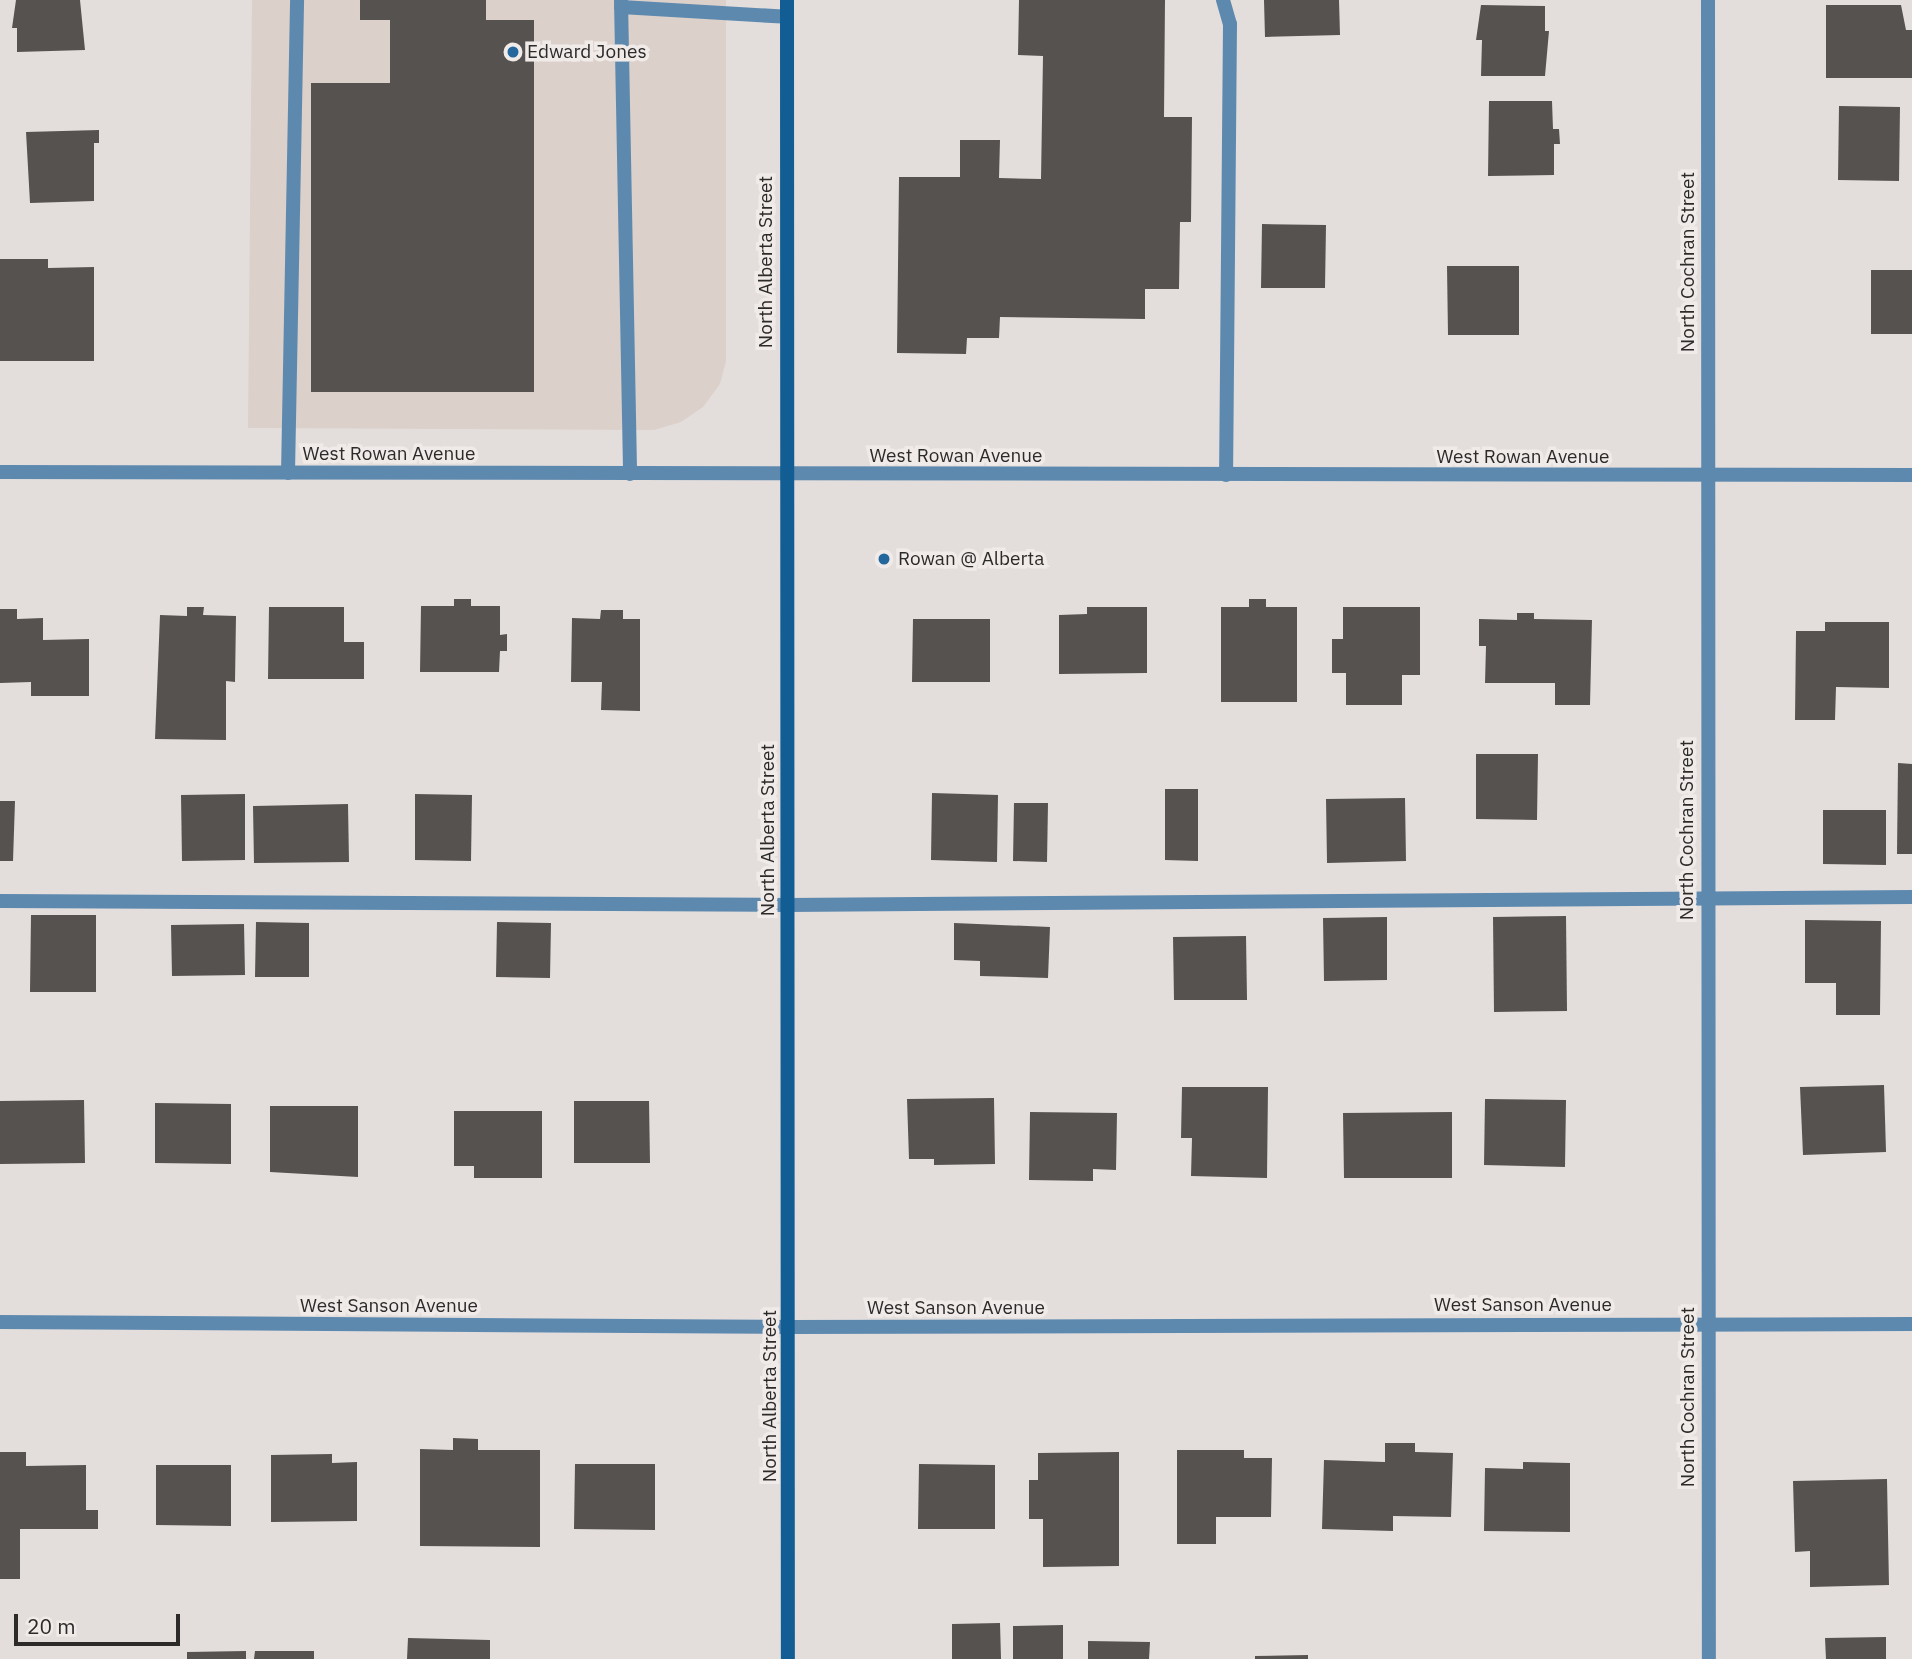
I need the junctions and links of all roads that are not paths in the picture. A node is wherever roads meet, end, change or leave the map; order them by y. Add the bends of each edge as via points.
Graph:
1 (297, 0) edge
2 (787, 0) edge
3 (1223, 0) edge
4 (1708, 0) edge
5 (621, 4) edge
6 (787, 17) junction
7 (0, 472) edge
8 (288, 473) junction
9 (630, 474) junction
10 (785, 474) junction
11 (1226, 475) junction
12 (1912, 475) edge
13 (1706, 476) junction
14 (1706, 897) junction
15 (1912, 897) edge
16 (0, 901) edge
17 (787, 905) junction
18 (0, 1322) edge
19 (1706, 1324) junction
20 (1912, 1324) edge
21 (790, 1327) junction
22 (788, 1659) edge
23 (1709, 1659) edge

1 - 8 street
2 - 6 main road, North Alberta Street
3 - 11 street via 1230,24
4 - 13 street, North Cochran Street
5 - 6 street
5 - 9 street
6 - 10 main road, North Alberta Street
7 - 8 street, West Rowan Avenue
8 - 9 street, West Rowan Avenue
9 - 10 street, West Rowan Avenue
10 - 11 street, West Rowan Avenue
10 - 17 main road, North Alberta Street
11 - 13 street, West Rowan Avenue
12 - 13 street, West Rowan Avenue
13 - 14 street, North Cochran Street
14 - 15 street
14 - 17 street
14 - 19 street, North Cochran Street
16 - 17 street
17 - 21 main road, North Alberta Street
18 - 21 street, West Sanson Avenue
19 - 20 street, West Sanson Avenue
19 - 21 street, West Sanson Avenue
19 - 23 street, North Cochran Street
21 - 22 main road, North Alberta Street

